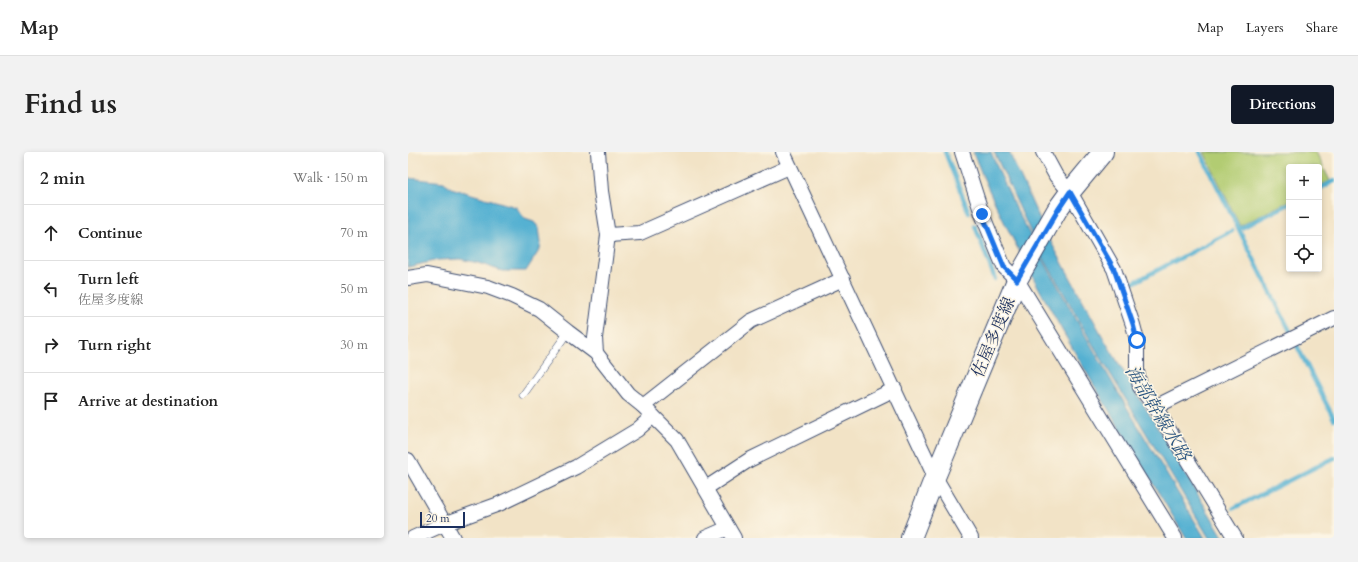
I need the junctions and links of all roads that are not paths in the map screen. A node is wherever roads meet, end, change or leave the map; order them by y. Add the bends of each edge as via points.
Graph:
1 (598, 152) edge
2 (783, 152) edge
3 (962, 152) edge
4 (1042, 152) edge
5 (1103, 152) edge
6 (789, 167) junction
7 (1070, 192) junction
8 (608, 235) junction
9 (408, 278) edge
10 (843, 279) junction
11 (1017, 280) junction
12 (1334, 318) edge
13 (568, 332) junction
14 (596, 353) junction
15 (895, 389) junction
16 (523, 395) dead end
17 (643, 406) junction
18 (1155, 407) junction
19 (653, 416) junction
20 (408, 460) edge
21 (935, 476) junction
22 (706, 488) junction
23 (444, 524) junction
24 (731, 533) edge
25 (413, 538) edge
26 (453, 538) edge
27 (705, 538) edge
28 (911, 538) edge
29 (971, 538) edge
30 (1175, 538) edge
31 (1235, 538) edge

1 - 8 street
2 - 6 street
3 - 11 street via 982,214 1004,267
4 - 7 street via 1056,176
5 - 7 main road, 佐屋多度線
6 - 8 street via 640,233
6 - 10 street
7 - 11 main road, 佐屋多度線
7 - 18 street via 1114,269 1137,340 1140,387
8 - 14 street via 595,338
9 - 13 street via 427,275 488,287 540,309
10 - 15 street
10 - 17 street via 752,321
11 - 21 main road, 佐屋多度線
11 - 30 street
12 - 18 street
13 - 14 street
13 - 16 lane
14 - 17 street via 628,394
15 - 21 street
15 - 22 street via 749,460
17 - 19 street
18 - 31 street
19 - 22 street via 678,440
19 - 23 street via 637,430 576,467 499,504
20 - 23 street
21 - 28 main road, 佐屋多度線
21 - 29 street
22 - 24 street
23 - 25 street
23 - 26 street
24 - 27 street

